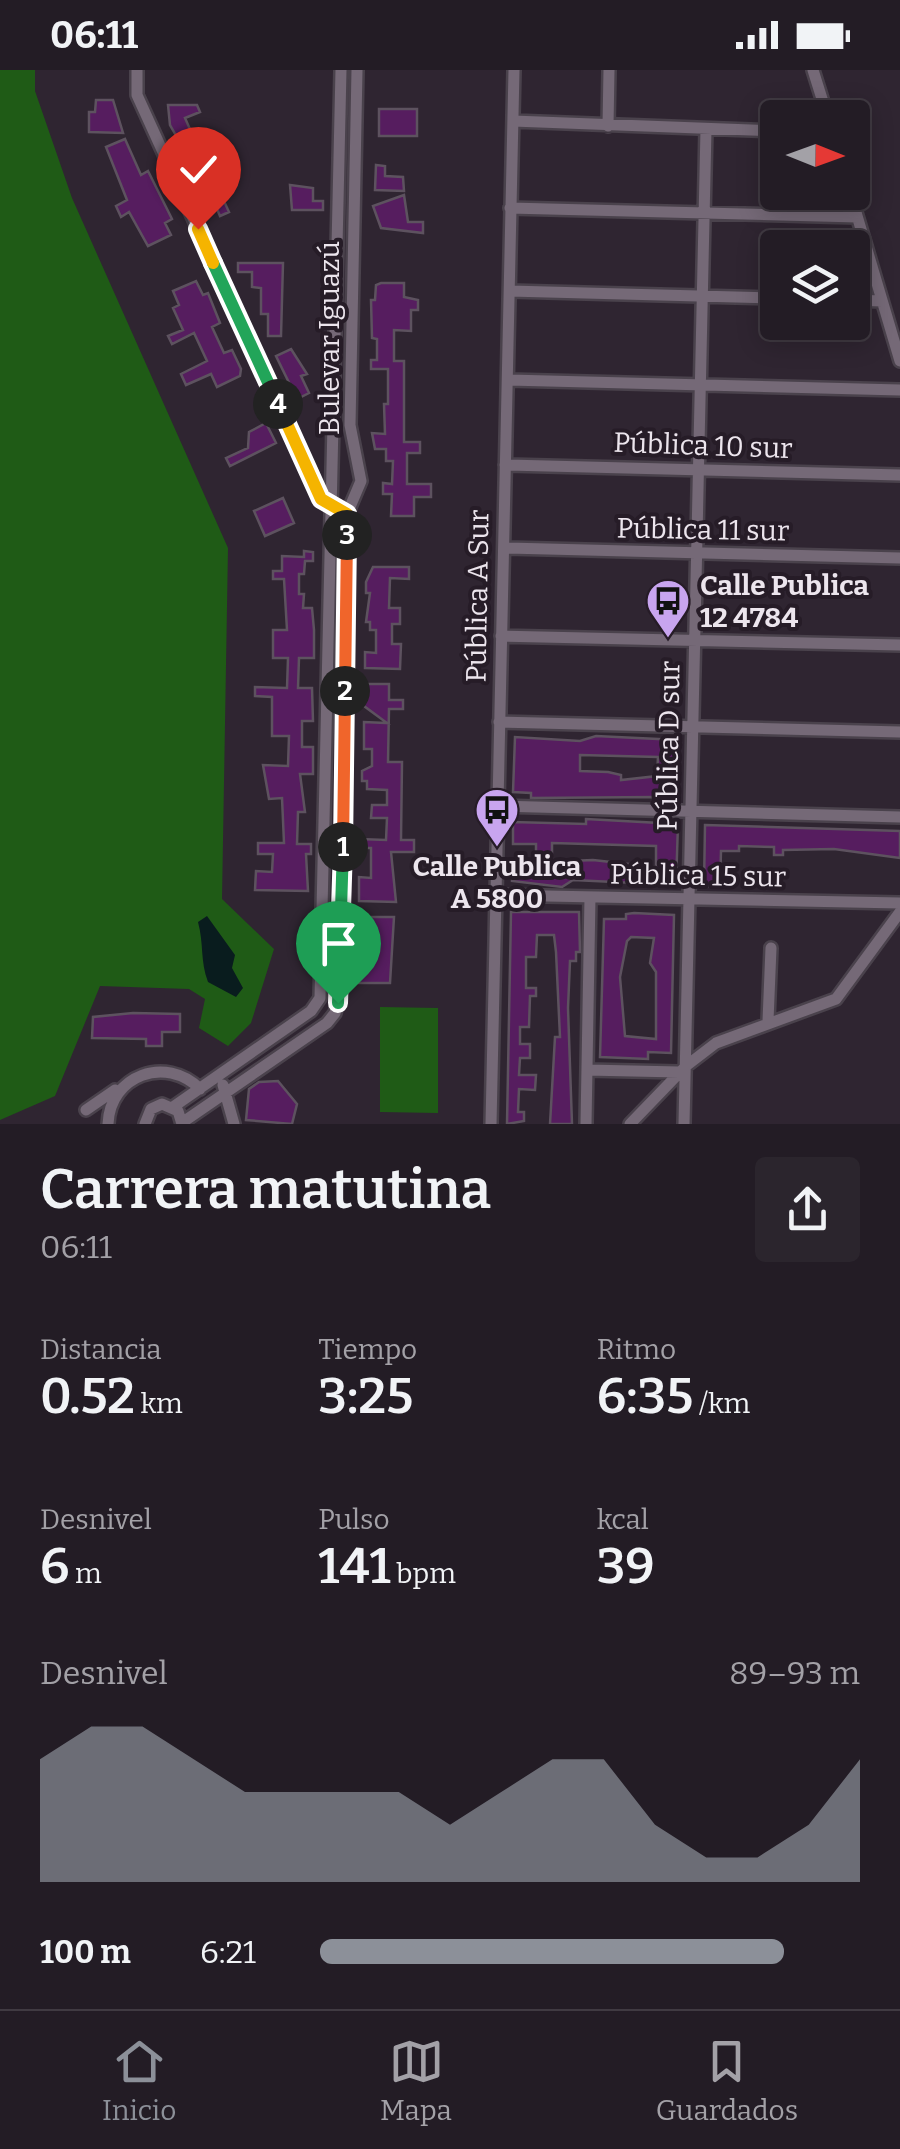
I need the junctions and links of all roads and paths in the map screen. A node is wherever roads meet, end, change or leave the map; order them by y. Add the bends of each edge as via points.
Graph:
1 (137, 70) edge
2 (341, 70) edge
3 (357, 70) edge
4 (514, 70) edge
5 (609, 70) edge
6 (814, 70) edge
7 (823, 100) edge
8 (513, 122) junction
9 (608, 126) junction
10 (706, 129) junction
11 (760, 130) edge
12 (510, 208) junction
13 (854, 210) edge
14 (704, 213) junction
15 (856, 216) junction
16 (338, 221) junction
17 (354, 221) junction
18 (510, 291) junction
19 (702, 296) junction
20 (760, 298) edge
21 (870, 301) edge
22 (882, 301) junction
23 (900, 361) edge
24 (509, 380) junction
25 (701, 385) junction
26 (900, 390) edge
27 (351, 438) junction
28 (334, 440) junction
29 (506, 465) junction
30 (699, 471) junction
31 (900, 476) edge
32 (341, 511) junction
33 (504, 548) junction
34 (697, 554) junction
35 (900, 558) edge
36 (501, 636) junction
37 (695, 640) junction
38 (900, 645) edge
39 (499, 722) junction
40 (694, 726) junction
41 (900, 732) edge
42 (328, 752) junction
43 (344, 752) junction
44 (498, 806) junction
45 (692, 811) junction
46 (900, 817) edge
47 (496, 895) junction
48 (590, 898) junction
49 (690, 900) junction
50 (900, 903) edge
51 (900, 912) edge
52 (770, 948) dead end
53 (322, 971) junction
54 (341, 972) junction
55 (768, 1021) junction
56 (682, 1069) junction
57 (587, 1070) junction
58 (218, 1076) junction
59 (131, 1080) junction
60 (200, 1088) junction
61 (226, 1091) junction
62 (173, 1107) junction
63 (86, 1110) dead end
64 (182, 1123) edge
65 (108, 1124) edge
66 (145, 1124) edge
67 (234, 1124) edge
68 (491, 1124) edge
69 (586, 1124) edge
70 (630, 1124) edge
71 (684, 1124) edge

1 - 32 street via 137,94 321,499
2 - 16 street, Bulevar Iguazú
3 - 17 street, Bulevar Iguazú
4 - 8 street, Pública A Sur
5 - 9 street
6 - 7 street
8 - 9 street
8 - 12 street, Pública A Sur
9 - 10 street
10 - 11 street
10 - 14 street, Pública D sur
12 - 14 street
12 - 18 street, Pública A Sur
13 - 15 street
14 - 15 street
14 - 19 street, Pública D sur
15 - 22 street
16 - 17 street
16 - 28 street, Bulevar Iguazú
17 - 27 street, Bulevar Iguazú
18 - 19 street
18 - 24 street, Pública A Sur
19 - 20 street
19 - 25 street, Pública D sur
21 - 22 street
22 - 23 street
24 - 25 street
24 - 29 street, Pública A Sur
25 - 26 street
25 - 30 street, Pública D sur
27 - 28 street
27 - 32 street, Bulevar Iguazú via 361,481
28 - 32 street, Bulevar Iguazú
29 - 30 street, Pública 10 sur
29 - 33 street, Pública A Sur
30 - 31 street, Pública 10 sur
30 - 34 street, Pública D sur
32 - 42 street, Bulevar Iguazú
32 - 43 street, Bulevar Iguazú
33 - 34 street, Pública 11 sur
33 - 36 street, Pública A Sur
34 - 35 street, Pública 11 sur
34 - 37 street, Pública D sur
36 - 37 street
36 - 39 street, Pública A Sur
37 - 38 street
37 - 40 street, Pública D sur
39 - 40 street
39 - 44 street, Pública A Sur
40 - 41 street
40 - 45 street, Pública D sur
42 - 43 street
42 - 53 street, Bulevar Iguazú
43 - 54 street, Bulevar Iguazú
44 - 45 street
44 - 47 street, Pública A Sur
45 - 46 street
45 - 49 street, Pública D sur
47 - 48 street, Pública 15 sur
47 - 68 street, Pública A Sur
48 - 49 street, Pública 15 sur
48 - 57 street
49 - 50 street, Pública 15 sur
49 - 56 street, Pública D sur
51 - 55 street via 836,999
52 - 55 street
53 - 54 street
53 - 58 street, Bulevar Iguazú via 320,998 311,1012
54 - 61 street, Bulevar Iguazú via 330,1019
55 - 56 street via 716,1044
56 - 57 street
56 - 70 street
56 - 71 street, Pública D sur
57 - 69 street
58 - 60 street, Bulevar Iguazú
58 - 61 street
59 - 60 street via 172,1072
59 - 63 street
59 - 65 street via 114,1098
60 - 62 street, Bulevar Iguazú
61 - 64 street, Bulevar Iguazú
61 - 67 street
62 - 64 street
62 - 66 street, Bulevar Iguazú via 156,1106

